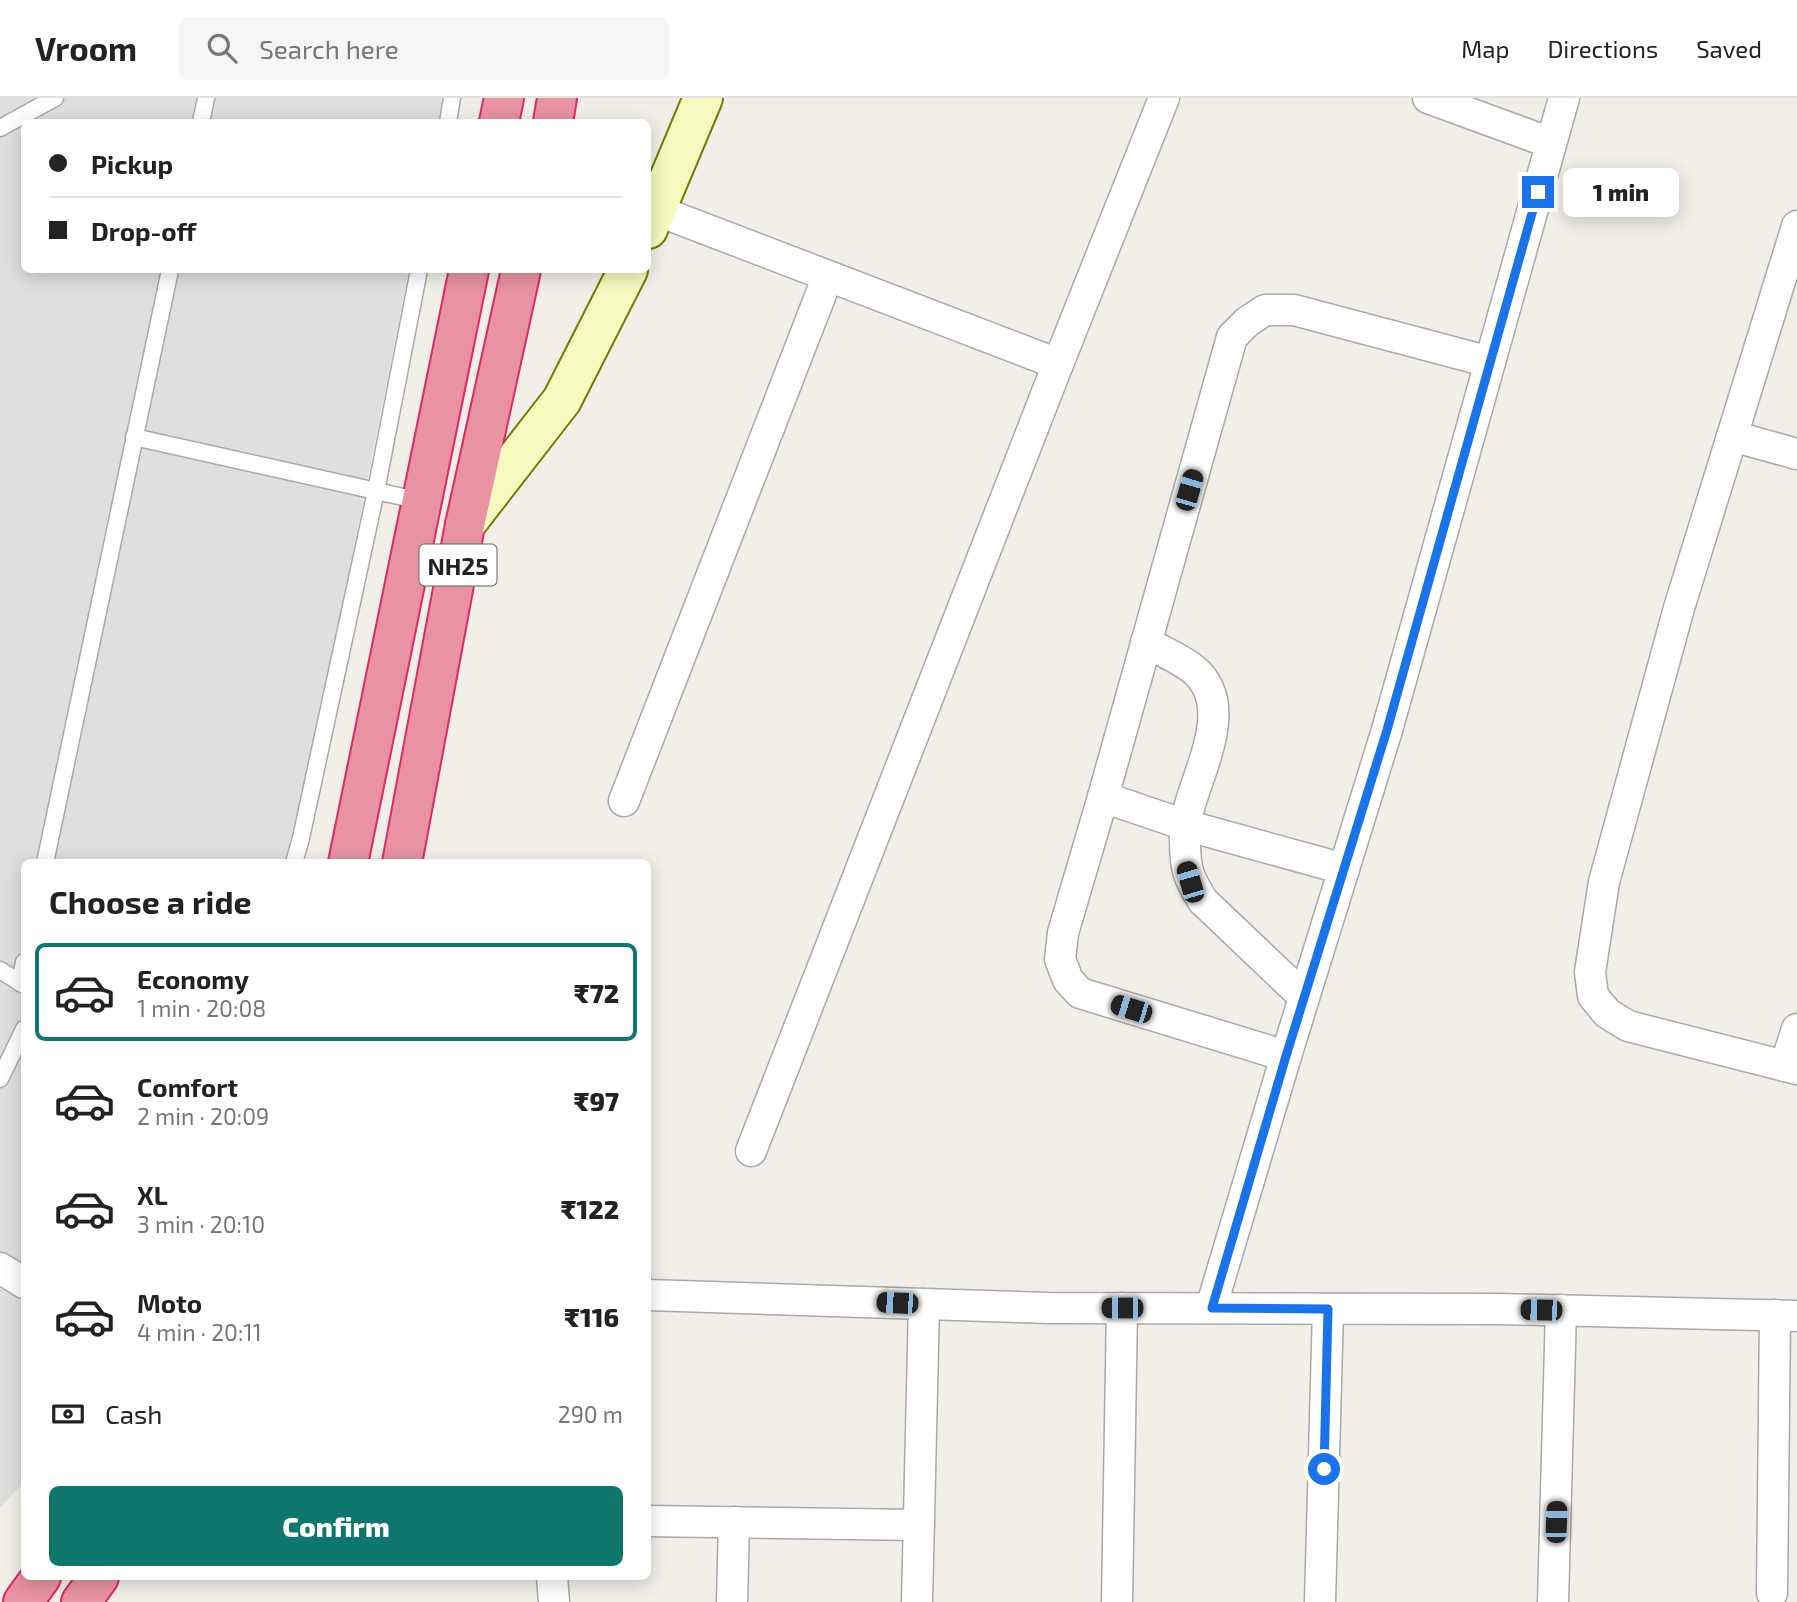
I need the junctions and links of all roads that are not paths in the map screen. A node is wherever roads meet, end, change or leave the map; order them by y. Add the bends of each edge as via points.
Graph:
1 (55, 98) edge
2 (206, 98) edge
3 (453, 98) edge
4 (504, 98) edge
5 (558, 98) edge
6 (568, 98) edge
7 (703, 98) edge
8 (1164, 98) edge
9 (1428, 98) edge
10 (1564, 98) edge
11 (202, 119) edge
12 (449, 119) edge
13 (500, 119) edge
14 (555, 119) edge
15 (557, 119) edge
16 (0, 128) edge
17 (1551, 143) junction
18 (651, 215) edge
19 (1797, 226) edge
20 (169, 273) edge
21 (418, 273) edge
22 (468, 273) edge
23 (520, 273) edge
24 (626, 273) edge
25 (828, 276) junction
26 (1490, 362) junction
27 (1058, 364) junction
28 (1732, 436) junction
29 (134, 437) junction
30 (1797, 454) edge
31 (376, 491) junction
32 (421, 502) junction
33 (466, 525) junction
34 (1146, 642) junction
35 (1103, 797) junction
36 (624, 801) dead end
37 (1185, 825) junction
38 (46, 859) edge
39 (295, 859) edge
40 (349, 859) edge
41 (403, 859) edge
42 (1344, 869) junction
43 (0, 970) edge
44 (21, 983) edge
45 (1304, 997) junction
46 (1797, 1029) edge
47 (21, 1035) edge
48 (1286, 1056) junction
49 (1791, 1068) edge
50 (0, 1079) edge
51 (751, 1151) dead end
52 (0, 1268) edge
53 (21, 1281) edge
54 (651, 1295) edge
55 (925, 1304) junction
56 (1122, 1308) junction
57 (1212, 1308) junction
58 (1328, 1309) junction
59 (1562, 1310) junction
60 (1786, 1316) edge
61 (651, 1521) edge
62 (734, 1522) junction
63 (919, 1525) junction
64 (39, 1580) edge
65 (97, 1580) edge
66 (552, 1580) edge
67 (1772, 1593) dead end
68 (23, 1602) edge
69 (81, 1602) edge
70 (554, 1602) edge
71 (732, 1602) edge
72 (917, 1602) edge
73 (1117, 1602) edge
74 (1320, 1602) edge
75 (1553, 1602) edge

1 - 16 lane
2 - 11 lane
3 - 12 lane
4 - 13 highway
5 - 14 highway
6 - 15 street
7 - 18 street
8 - 27 street
9 - 17 street
10 - 17 street
17 - 26 street
18 - 25 street
19 - 28 street
20 - 29 lane
21 - 31 lane
22 - 32 highway, NH25
23 - 33 highway, NH25
24 - 33 street via 562,400
25 - 27 street
25 - 36 street
26 - 34 street via 1294,310 1265,310 1247,322 1232,337
26 - 42 street
27 - 51 street
28 - 30 street
28 - 49 street via 1604,882 1590,972 1593,996 1607,1013 1628,1026
29 - 31 lane
29 - 38 lane
31 - 32 lane
31 - 39 lane
32 - 40 highway, NH25
33 - 41 highway, NH25
34 - 35 street
34 - 37 street via 1193,670 1214,705 1212,731
35 - 37 street
35 - 48 street via 1063,933 1060,959 1068,980 1080,993
37 - 42 street
37 - 45 street via 1185,864 1203,901
42 - 45 street
43 - 44 lane
45 - 48 street
46 - 49 street
47 - 50 lane
48 - 57 street
52 - 53 street
54 - 55 street
55 - 56 street
55 - 63 street
56 - 57 street
56 - 73 street
57 - 58 street
58 - 59 street
58 - 74 street
59 - 60 street
59 - 75 street
60 - 67 street
61 - 62 street
62 - 63 street
62 - 71 street
63 - 72 street
64 - 68 highway
65 - 69 highway
66 - 70 street

